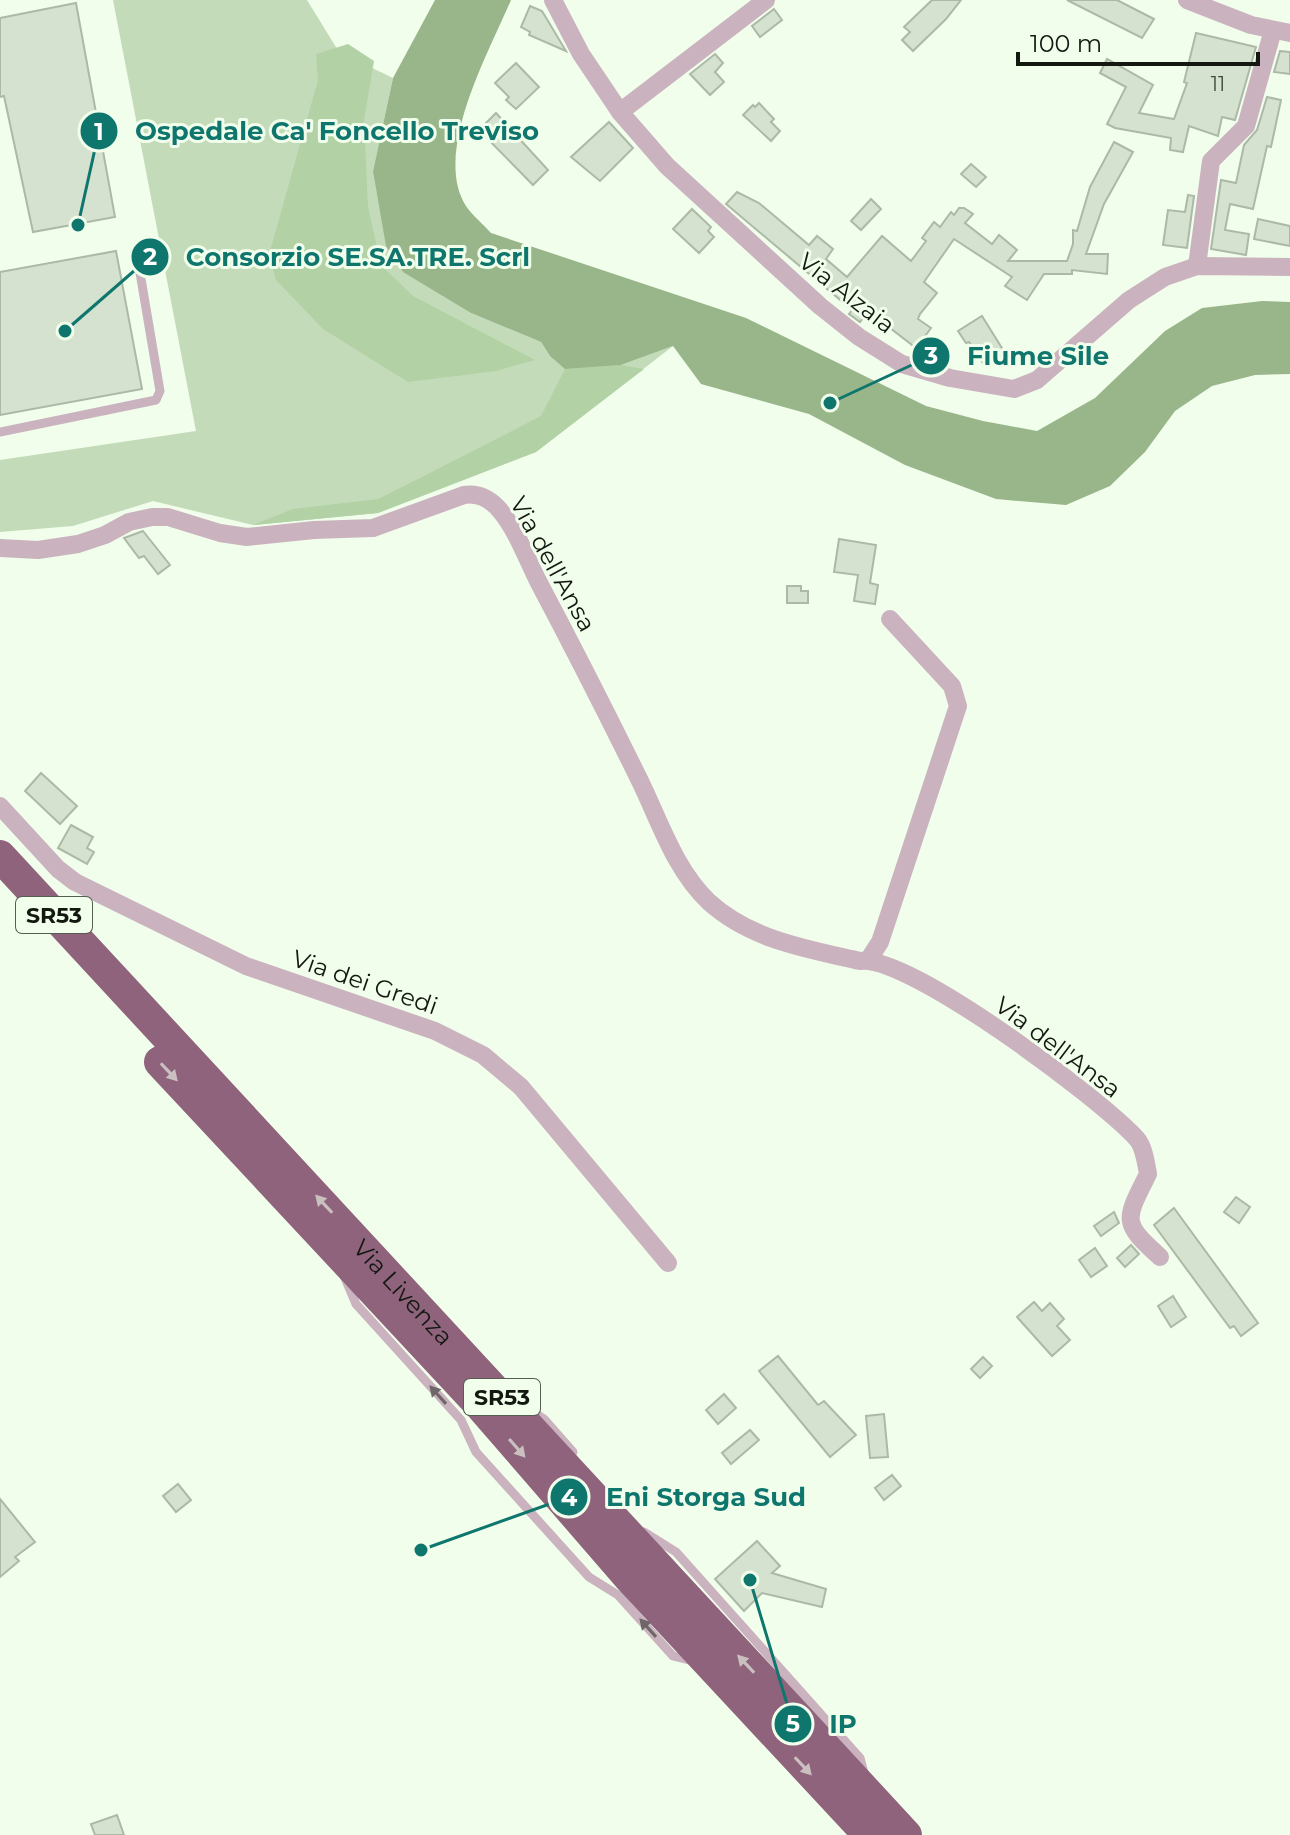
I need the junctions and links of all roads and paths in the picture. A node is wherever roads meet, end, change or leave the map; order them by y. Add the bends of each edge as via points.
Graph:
1 (553, 0) edge
2 (766, 0) edge
3 (1187, 0) edge
4 (1282, 31) edge
5 (620, 112) junction
6 (137, 255) dead end
7 (1197, 266) junction
8 (1290, 267) edge
9 (0, 432) edge
10 (0, 548) edge
11 (890, 619) dead end
12 (0, 806) edge
13 (0, 856) edge
14 (0, 888) edge
15 (869, 959) junction
16 (1160, 1257) dead end
17 (668, 1263) dead end
18 (492, 1385) junction
19 (585, 1465) dead end
20 (636, 1523) dead end
21 (875, 1802) junction
22 (869, 1835) edge
23 (906, 1835) edge

1 - 5 street, Via Alzaia
2 - 5 street
3 - 4 street
4 - 7 street via 1246,126 1211,161
5 - 7 street, Via Alzaia via 667,166 820,306 902,364 950,378 1014,389 1037,380 1129,300 1165,277
6 - 9 lane via 160,391 156,400
7 - 8 street, Via Alzaia
10 - 15 street, Via dell'Ansa via 69,546 152,517 247,537 373,528 464,495 483,497 507,521 679,863 699,891 735,920 770,938
11 - 15 street via 952,686 958,706 880,942
12 - 17 street, Via dei Gredi via 75,882 246,966 435,1031 483,1055 521,1087
18 -> 13 highway, Via Livenza / SR53
14 -> 22 highway, Via Livenza / SR53 via 480,1405 628,1576
15 - 16 street, Via dell'Ansa via 946,996 1077,1086 1140,1142 1148,1174 1130,1220 1135,1234
18 - 19 lane via 544,1419
21 -> 18 highway, Via Livenza / SR53
20 - 21 lane via 676,1552 860,1758
21 - 23 highway, Via Livenza / SR53

